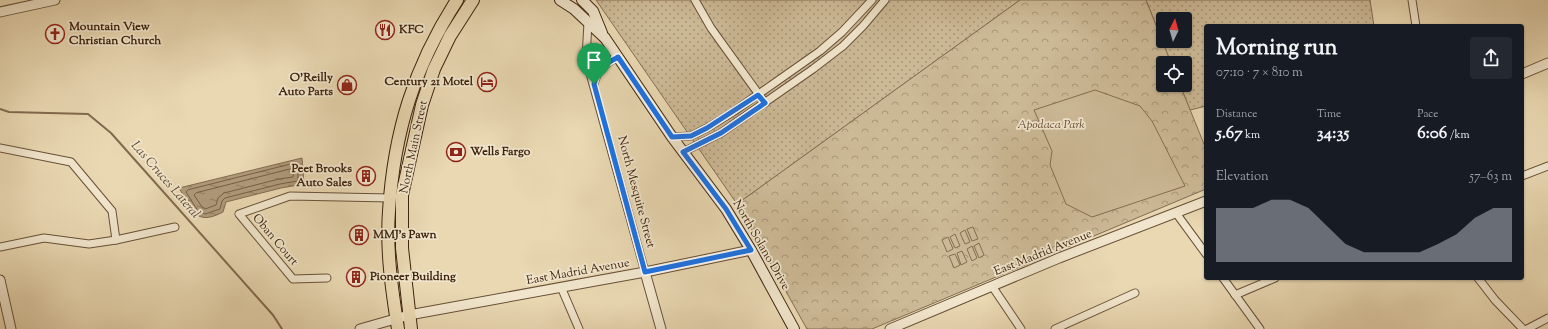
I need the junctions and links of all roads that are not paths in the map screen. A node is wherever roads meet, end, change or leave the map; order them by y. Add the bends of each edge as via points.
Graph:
1 (56, 0) edge
2 (457, 0) edge
3 (473, 0) edge
4 (560, 0) edge
5 (582, 0) edge
6 (695, 0) edge
7 (872, 0) edge
8 (875, 0) edge
9 (1412, 0) edge
10 (883, 3) edge
11 (0, 12) edge
12 (588, 22) junction
13 (1416, 24) edge
14 (605, 38) junction
15 (618, 57) junction
16 (1548, 63) edge
17 (1524, 73) edge
18 (594, 84) junction
19 (758, 95) junction
20 (765, 103) junction
21 (672, 137) junction
22 (0, 148) edge
23 (683, 152) junction
24 (1548, 166) edge
25 (1524, 175) edge
26 (402, 195) junction
27 (390, 198) junction
28 (1204, 202) edge
29 (1176, 213) junction
30 (175, 227) dead end
31 (116, 240) junction
32 (0, 247) edge
33 (751, 250) junction
34 (1204, 251) edge
35 (645, 272) junction
36 (327, 278) dead end
37 (0, 280) edge
38 (1224, 280) edge
39 (1270, 280) edge
40 (1480, 280) edge
41 (992, 286) junction
42 (561, 288) junction
43 (1135, 293) dead end
44 (1235, 295) junction
45 (409, 315) junction
46 (1548, 318) edge
47 (397, 324) edge
48 (11, 329) edge
49 (360, 329) edge
50 (411, 329) edge
51 (579, 329) edge
52 (661, 329) edge
53 (794, 329) edge
54 (890, 329) edge
55 (1021, 329) edge
56 (1056, 329) edge
57 (1259, 329) edge
58 (1522, 329) edge
59 (1527, 329) edge

1 - 11 street
2 - 27 main road, North Main Street via 421,64 408,99 398,136
3 - 26 main road, North Main Street via 450,36 434,69 422,105
4 - 12 main road, North Solano Drive
5 - 14 main road, North Solano Drive via 593,11
6 - 19 street via 711,28
7 - 19 street via 820,51
8 - 10 street
9 - 13 street
10 - 20 street via 843,46
12 - 14 main road, North Solano Drive
12 - 18 street, North Mesquite Street via 586,59
14 - 15 main road, North Solano Drive
15 - 18 street via 603,65
15 - 21 main road, North Solano Drive
16 - 17 street
18 - 35 street, North Mesquite Street
19 - 20 street
19 - 21 street via 691,136
20 - 23 street via 721,133
21 - 23 main road, North Solano Drive
22 - 31 street via 71,162 112,211
23 - 33 main road, North Solano Drive via 726,209
24 - 25 street
26 - 27 main road
26 - 45 main road, North Main Street via 402,248
27 - 36 street, Oban Court via 290,196 239,214 293,279
27 - 47 main road, North Main Street via 389,250
28 - 29 street, East Madrid Avenue
29 - 34 street
29 - 41 street, East Madrid Avenue
30 - 31 street
31 - 32 street via 89,244 44,238
33 - 35 street, East Madrid Avenue
33 - 53 main road, North Solano Drive
35 - 42 street, East Madrid Avenue
35 - 52 street, North Mesquite Street
37 - 48 street
38 - 44 street
39 - 44 street
40 - 58 street
41 - 54 street, East Madrid Avenue
41 - 55 street
42 - 45 street, East Madrid Avenue
42 - 51 street
43 - 56 street
44 - 57 street
45 - 47 street, East Madrid Avenue
45 - 50 main road, North Main Street
46 - 59 street
47 - 49 street, East Madrid Avenue

